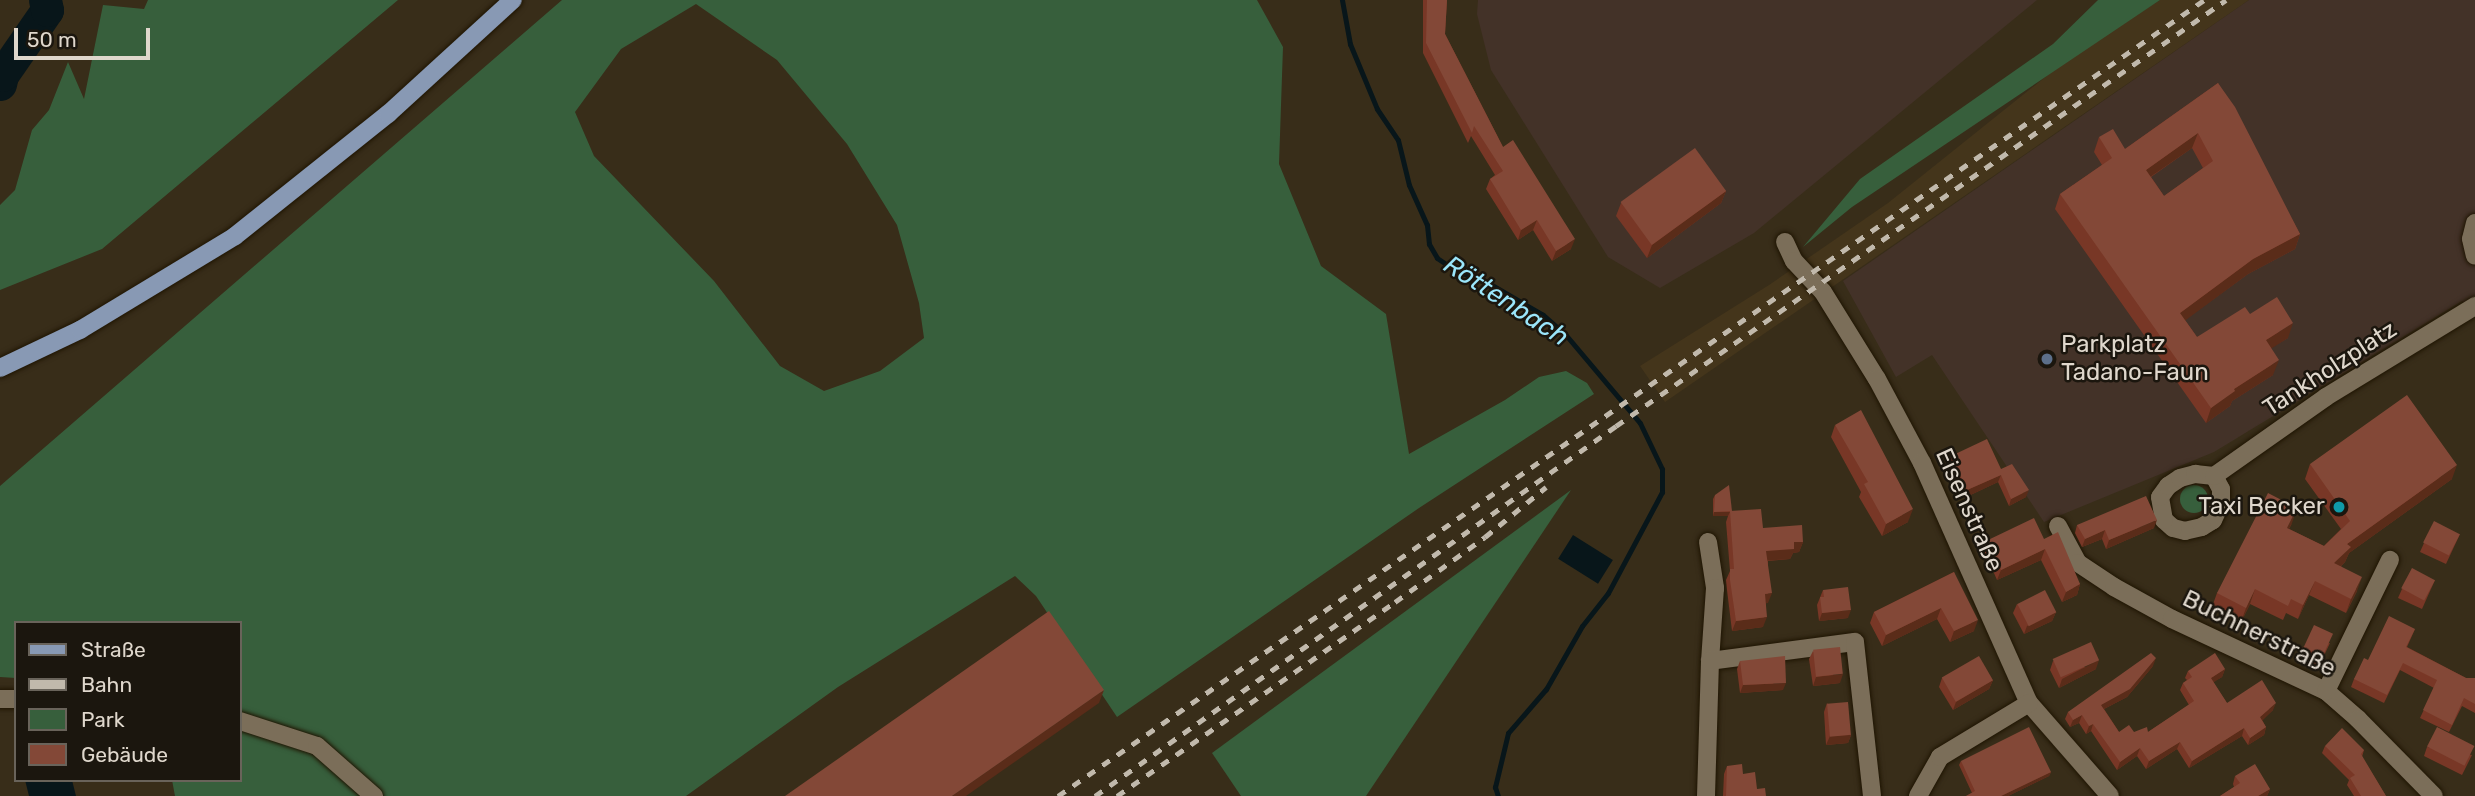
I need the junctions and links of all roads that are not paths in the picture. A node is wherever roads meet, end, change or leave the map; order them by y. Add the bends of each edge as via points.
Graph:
1 (513, 0) edge
2 (2475, 223) edge
3 (1785, 242) dead end
4 (2475, 256) edge
5 (2475, 306) edge
6 (0, 368) edge
7 (2214, 476) dead end
8 (2058, 526) dead end
9 (1708, 542) dead end
10 (2390, 561) dead end
11 (1710, 661) junction
12 (2326, 691) junction
13 (2029, 703) junction
14 (242, 722) edge
15 (374, 796) edge
16 (1706, 796) edge
17 (1872, 796) edge
18 (1918, 796) edge
19 (2110, 796) edge
20 (2434, 796) edge

1 - 6 main road via 388,114 235,236 80,330
2 - 4 street via 2471,239
3 - 13 street, Eisenstraße via 1794,261 1823,292 1877,379 1922,463
5 - 7 street, Tankholzplatz via 2326,397
8 - 12 street, Buchnerstraße via 2078,563 2114,587
9 - 11 street via 1715,588
10 - 12 street
11 - 16 street
11 - 17 street via 1855,642
12 - 20 street, Buchnerstraße
13 - 18 street via 1940,757
13 - 19 street, Eisenstraße
14 - 15 street via 317,746

